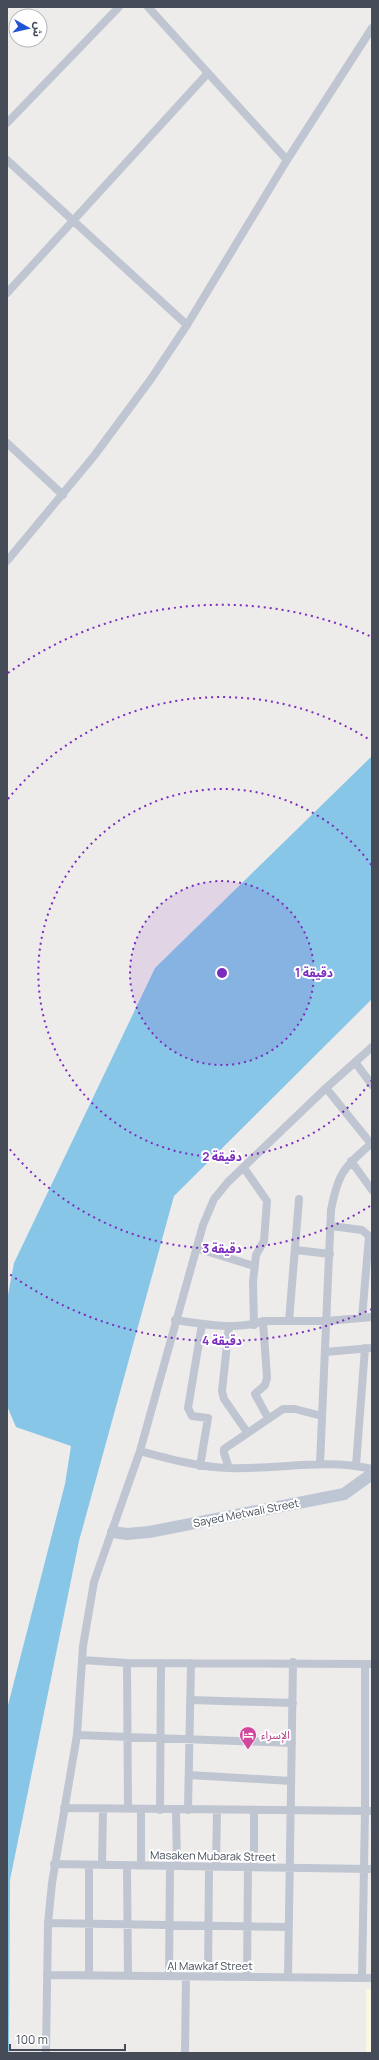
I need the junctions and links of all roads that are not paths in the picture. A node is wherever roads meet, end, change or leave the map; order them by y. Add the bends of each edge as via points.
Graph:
1 (118, 7) edge
2 (148, 7) edge
3 (372, 28) edge
4 (208, 73) junction
5 (7, 123) edge
6 (7, 160) edge
7 (287, 160) junction
8 (73, 221) junction
9 (7, 293) edge
10 (187, 326) junction
11 (7, 443) edge
12 (62, 495) junction
13 (7, 560) edge
14 (372, 1047) edge
15 (355, 1062) junction
16 (372, 1085) edge
17 (326, 1088) junction
18 (372, 1144) edge
19 (351, 1161) junction
20 (244, 1168) junction
21 (372, 1190) edge
22 (299, 1199) dead end
23 (331, 1226) junction
24 (196, 1248) junction
25 (296, 1250) junction
26 (330, 1254) junction
27 (254, 1266) junction
28 (369, 1280) edge
29 (372, 1316) edge
30 (362, 1318) junction
31 (175, 1320) junction
32 (263, 1321) junction
33 (290, 1321) junction
34 (327, 1322) junction
35 (202, 1324) junction
36 (254, 1325) junction
37 (230, 1326) junction
38 (368, 1348) edge
39 (325, 1352) junction
40 (322, 1416) junction
41 (268, 1418) junction
42 (247, 1432) junction
43 (140, 1451) junction
44 (320, 1464) junction
45 (356, 1465) junction
46 (200, 1466) junction
47 (230, 1468) junction
48 (372, 1469) edge
49 (372, 1474) edge
50 (113, 1532) junction
51 (82, 1660) junction
52 (293, 1662) junction
53 (127, 1663) junction
54 (161, 1663) junction
55 (191, 1663) junction
56 (368, 1664) edge
57 (368, 1699) edge
58 (190, 1700) junction
59 (293, 1703) junction
60 (77, 1735) junction
61 (127, 1739) junction
62 (160, 1740) junction
63 (368, 1740) edge
64 (189, 1741) junction
65 (292, 1743) junction
66 (189, 1775) junction
67 (368, 1776) edge
68 (291, 1781) junction
69 (64, 1808) junction
70 (103, 1809) junction
71 (128, 1809) junction
72 (141, 1809) junction
73 (160, 1810) junction
74 (176, 1810) junction
75 (188, 1810) junction
76 (217, 1811) junction
77 (254, 1811) junction
78 (291, 1811) junction
79 (369, 1811) edge
80 (54, 1864) junction
81 (89, 1865) junction
82 (102, 1865) junction
83 (127, 1865) junction
84 (141, 1866) junction
85 (173, 1866) junction
86 (213, 1867) junction
87 (251, 1867) junction
88 (290, 1868) junction
89 (368, 1869) edge
90 (48, 1923) junction
91 (89, 1924) junction
92 (128, 1924) junction
93 (368, 1924) edge
94 (170, 1925) junction
95 (209, 1926) junction
96 (248, 1927) junction
97 (289, 1928) junction
98 (47, 1975) junction
99 (89, 1976) junction
100 (128, 1976) junction
101 (170, 1976) junction
102 (186, 1977) junction
103 (208, 1977) junction
104 (247, 1977) junction
105 (288, 1977) junction
106 (362, 1978) junction
107 (372, 1978) edge
108 (46, 2053) edge
109 (185, 2053) edge

1 - 5 street
2 - 4 street
3 - 7 street
4 - 7 street
4 - 8 street
6 - 8 street
7 - 10 street
8 - 9 street
8 - 10 street
10 - 12 street via 129,410
11 - 12 street
12 - 13 street
14 - 15 street
15 - 16 street
15 - 17 street
17 - 18 street
17 - 20 street
18 - 19 street
19 - 21 street
19 - 23 street via 337,1181 331,1210
20 - 24 street via 214,1199 206,1214
20 - 27 street via 267,1201 264,1241 256,1255
22 - 25 street
23 - 26 street
23 - 28 street via 368,1233
24 - 27 street
24 - 31 street
25 - 26 street
25 - 33 street
26 - 34 street
27 - 36 street
28 - 30 street
29 - 30 street
30 - 34 street
31 - 35 street
31 - 43 street
32 - 33 street
32 - 36 street
32 - 41 street via 267,1378 265,1385 255,1393 255,1396
33 - 34 street
34 - 39 street
35 - 37 street
35 - 46 street via 188,1408 192,1416 208,1418
36 - 37 street
37 - 42 street via 222,1391 224,1399
38 - 39 street
38 - 45 street
39 - 40 street
40 - 41 street via 287,1408
40 - 44 street
41 - 42 street
42 - 47 street via 224,1449
43 - 46 street
43 - 50 street
44 - 45 street
44 - 47 street
45 - 48 street
46 - 47 street
49 - 50 street, Sayed Metwali Street via 344,1494 142,1533
50 - 51 street via 94,1582
51 - 53 street
51 - 60 street
52 - 55 street
52 - 56 street
52 - 59 street
53 - 54 street
53 - 61 street
54 - 55 street
54 - 62 street
55 - 58 street
56 - 57 street
57 - 63 street
58 - 59 street
58 - 64 street
59 - 65 street
60 - 61 street
60 - 69 street
61 - 62 street
61 - 71 street
62 - 64 street
62 - 73 street
63 - 67 street
64 - 65 street
64 - 66 street
65 - 68 street
66 - 68 street
66 - 75 street
67 - 79 street
68 - 78 street
69 - 70 street
69 - 80 street
70 - 71 street
70 - 82 street
71 - 72 street
72 - 73 street
72 - 84 street
73 - 74 street
74 - 75 street
74 - 85 street
75 - 76 street
76 - 77 street
76 - 86 street
77 - 78 street
77 - 87 street
78 - 79 street
78 - 88 street
79 - 89 street
80 - 81 street, Masaken Mubarak Street
80 - 90 street
81 - 82 street, Masaken Mubarak Street
81 - 91 street
82 - 83 street, Masaken Mubarak Street
83 - 84 street, Masaken Mubarak Street
83 - 92 street
84 - 85 street, Masaken Mubarak Street
85 - 86 street, Masaken Mubarak Street
85 - 94 street
86 - 87 street, Masaken Mubarak Street
86 - 95 street
87 - 88 street, Masaken Mubarak Street
87 - 96 street
88 - 89 street, Masaken Mubarak Street
88 - 97 street
89 - 93 street
90 - 91 street
90 - 98 street
91 - 92 street
91 - 99 street
92 - 94 street
92 - 100 street
93 - 106 street
94 - 95 street
94 - 101 street
95 - 96 street
95 - 103 street
96 - 97 street
96 - 104 street
97 - 105 street
98 - 99 street, Al Mawkaf Street
98 - 108 street
99 - 100 street, Al Mawkaf Street
100 - 101 street, Al Mawkaf Street
101 - 102 street, Al Mawkaf Street
102 - 103 street, Al Mawkaf Street
102 - 109 street
103 - 104 street, Al Mawkaf Street
104 - 105 street, Al Mawkaf Street
105 - 106 street, Al Mawkaf Street
106 - 107 street, Al Mawkaf Street

